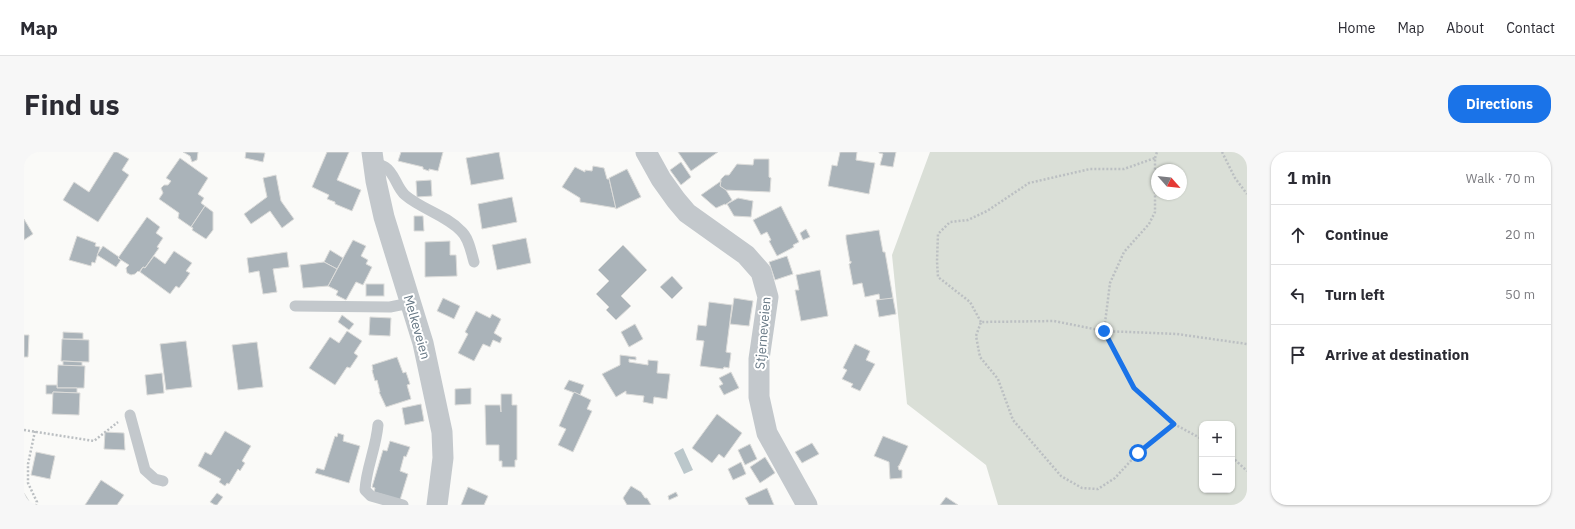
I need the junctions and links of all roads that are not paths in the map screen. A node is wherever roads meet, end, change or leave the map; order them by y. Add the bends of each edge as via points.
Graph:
1 (646, 152) edge
2 (373, 157) edge
3 (474, 262) dead end
4 (410, 303) junction
5 (295, 306) dead end
6 (130, 415) road end
7 (378, 425) dead end
8 (164, 482) dead end
9 (403, 505) edge
10 (437, 505) edge
11 (807, 505) edge

1 - 11 street, Stjerneveien via 661,179 687,212 746,255 761,272 768,297 760,359 759,397 767,433
2 - 3 lane via 393,176 403,193 462,231
2 - 4 street, Melkeveien via 384,217
4 - 5 lane via 390,307
4 - 10 street, Melkeveien via 423,343 442,432 443,458
6 - 8 lane via 145,470 155,479
7 - 9 lane via 365,490 371,496

